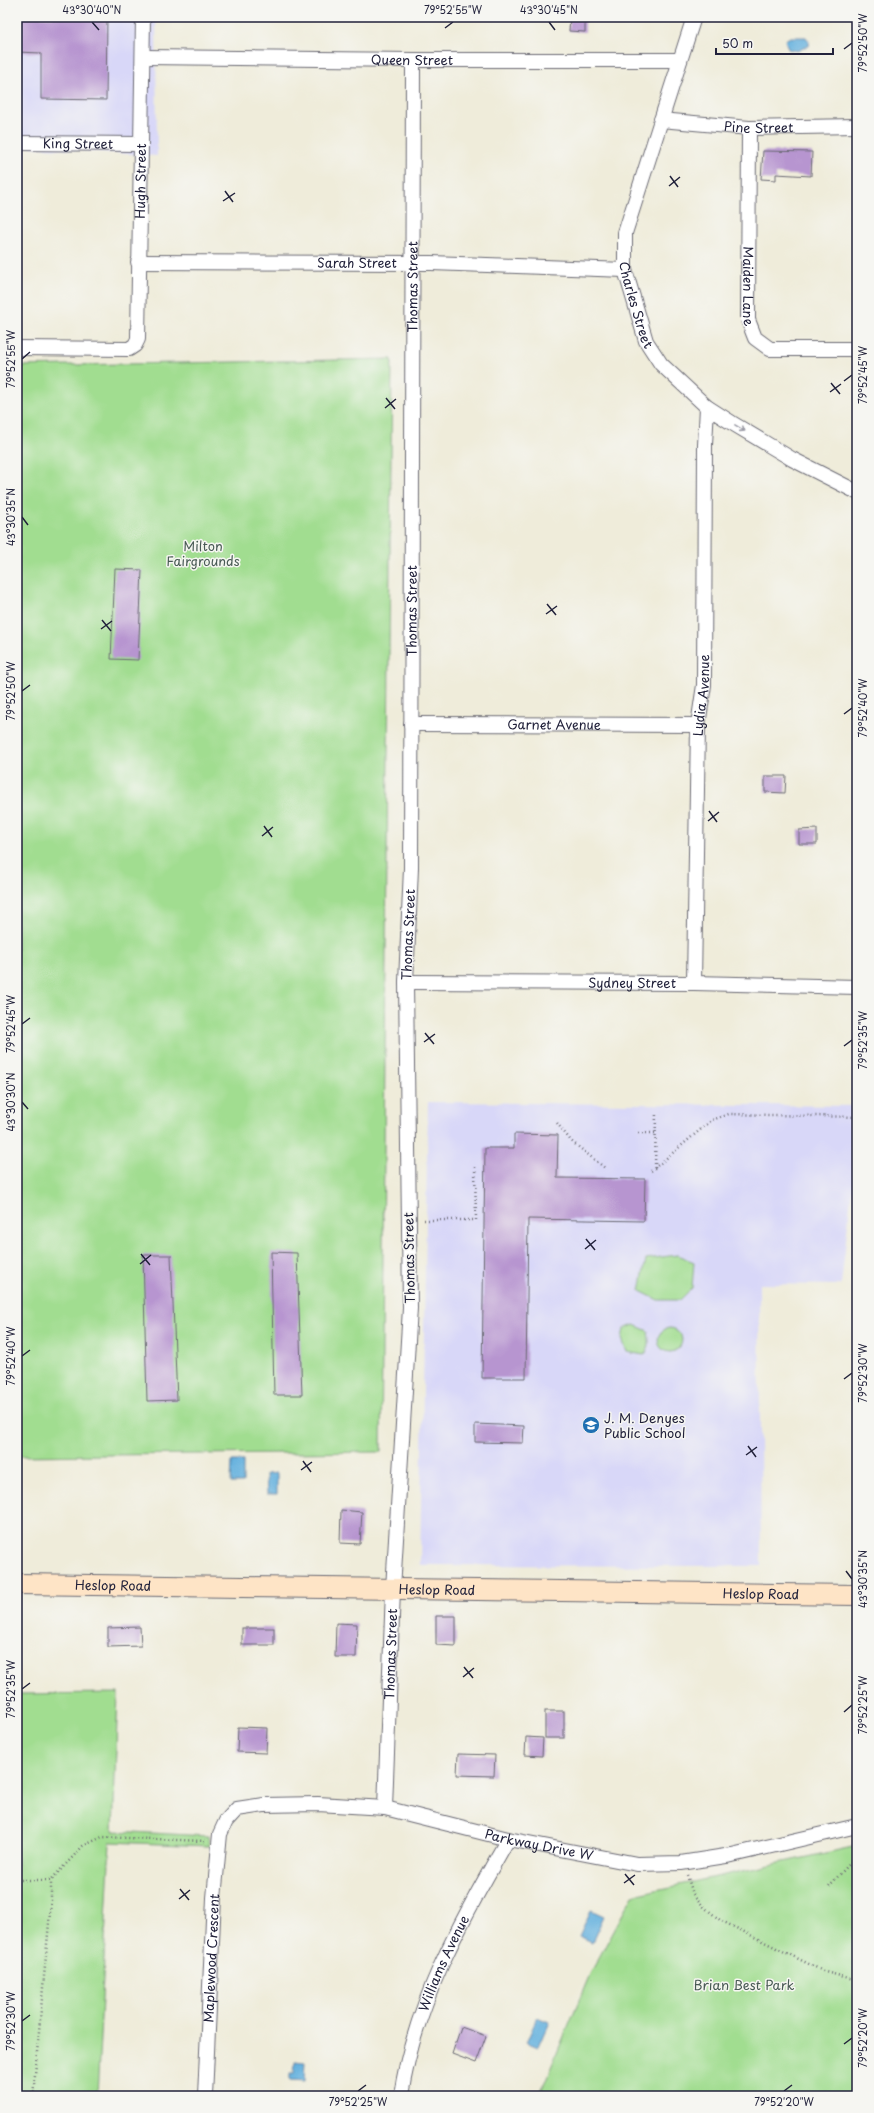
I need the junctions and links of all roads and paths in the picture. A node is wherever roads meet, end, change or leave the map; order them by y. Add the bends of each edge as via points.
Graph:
1 (143, 17) edge
2 (694, 17) edge
3 (143, 57) junction
4 (413, 60) junction
5 (680, 60) junction
6 (661, 120) junction
7 (857, 126) edge
8 (749, 128) junction
9 (17, 143) edge
10 (140, 144) junction
11 (138, 262) junction
12 (413, 264) junction
13 (624, 270) junction
14 (17, 348) edge
15 (857, 349) edge
16 (707, 407) junction
17 (857, 492) edge
18 (411, 724) junction
19 (698, 725) junction
20 (406, 982) junction
21 (694, 983) junction
22 (857, 987) edge
23 (656, 1112) dead end
24 (857, 1117) edge
25 (557, 1122) dead end
26 (638, 1133) dead end
27 (656, 1133) junction
28 (475, 1167) dead end
29 (606, 1168) dead end
30 (655, 1168) junction
31 (652, 1171) dead end
32 (409, 1220) junction
33 (17, 1584) edge
34 (393, 1589) junction
35 (857, 1595) edge
36 (385, 1808) junction
37 (226, 1821) joint
38 (857, 1826) edge
39 (508, 1839) junction
40 (220, 1842) junction
41 (857, 1856) edge
42 (686, 1863) junction
43 (17, 1880) edge
44 (51, 1880) junction
45 (829, 1886) dead end
46 (857, 1980) edge
47 (33, 2096) edge
48 (205, 2096) edge
49 (401, 2096) edge

1 - 3 street, Hugh Street
2 - 5 street, Charles Street
3 - 4 street, Queen Street
3 - 10 street, Hugh Street
4 - 5 street, Queen Street
4 - 12 street, Thomas Street
5 - 6 street, Charles Street
6 - 8 street, Pine Street
6 - 13 street, Charles Street via 626,233
7 - 8 street, Pine Street
8 - 15 street, Maiden Lane via 748,320 751,330 755,338 770,349
9 - 10 street, King Street
10 - 11 street, Hugh Street
11 - 12 street, Sarah Street
11 - 14 street, Hugh Street via 138,333 135,345 129,349
12 - 13 street, Sarah Street
12 - 18 street, Thomas Street
13 - 16 street, Charles Street via 646,342 661,364
16 -> 17 street, Charles Street via 792,459
16 - 19 street, Lydia Avenue via 704,685
18 - 19 street, Garnet Avenue
18 - 20 street, Thomas Street via 411,868
19 - 21 street, Lydia Avenue
20 - 21 street, Sydney Street
20 - 32 street, Thomas Street
21 - 22 street, Sydney Street
23 - 27 path
24 - 30 path via 729,1114 712,1120
25 - 29 path via 571,1141
26 - 27 path
27 - 30 path
28 - 32 path via 476,1220
30 - 31 path
32 - 34 street, Thomas Street via 410,1308
33 - 34 street, Heslop Road
34 - 35 street, Heslop Road
34 - 36 street, Thomas Street
36 - 37 street, Parkway Drive W via 318,1804 264,1805 237,1809
36 - 39 street, Parkway Drive W
37 - 40 street, Maplewood Crescent via 220,1834
38 - 42 street, Parkway Drive W
39 - 42 street, Parkway Drive W via 637,1864
39 - 49 street, Williams Avenue via 460,1927 424,2004
40 - 44 path via 102,1837 83,1846
40 - 48 street, Maplewood Crescent via 214,1898
41 - 45 path
42 - 46 path via 693,1894 720,1920 825,1972
43 - 44 path
44 - 47 path

